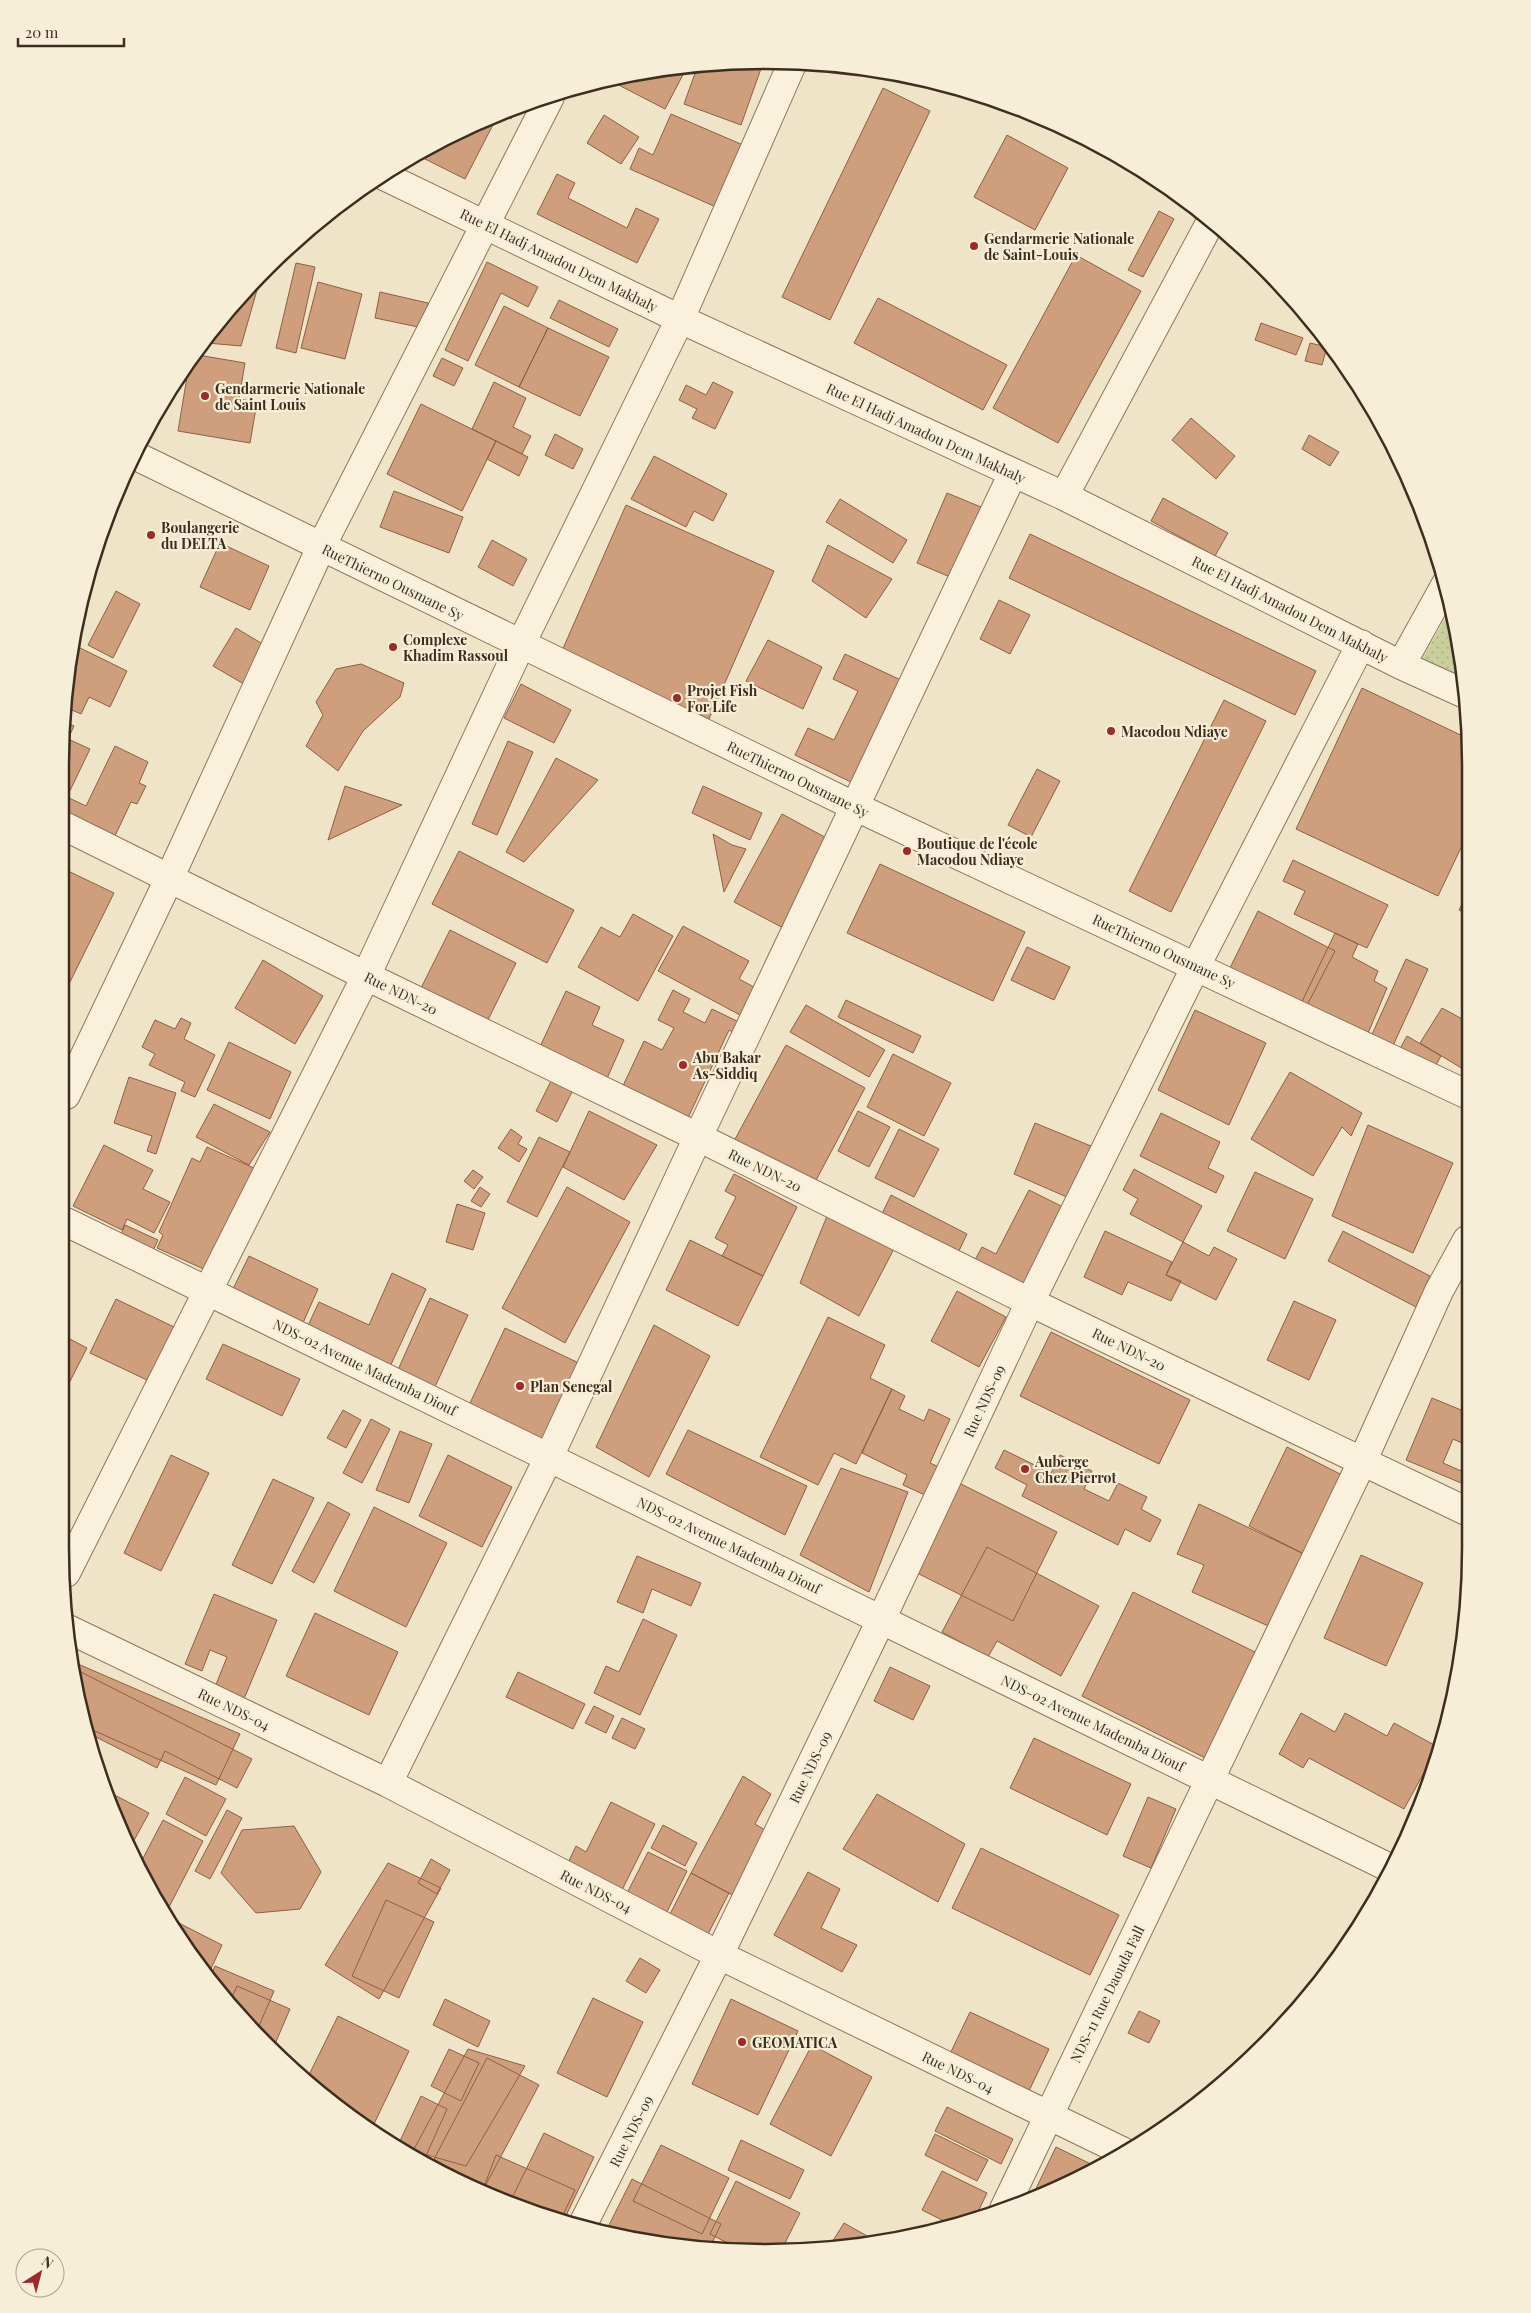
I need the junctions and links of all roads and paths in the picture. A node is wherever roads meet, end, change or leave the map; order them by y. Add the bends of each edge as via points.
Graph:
1 (790, 70) edge
2 (546, 105) edge
3 (390, 179) edge
4 (486, 223) junction
5 (1208, 228) edge
6 (680, 319) junction
7 (140, 458) edge
8 (1013, 473) junction
9 (1064, 496) junction
10 (321, 547) junction
11 (1441, 593) edge
12 (520, 644) junction
13 (1361, 644) junction
14 (1400, 666) junction
15 (1458, 691) edge
16 (856, 807) junction
17 (69, 829) edge
18 (169, 879) junction
19 (1196, 966) junction
20 (366, 976) junction
21 (69, 1089) edge
22 (1462, 1092) edge
23 (698, 1137) junction
24 (69, 1223) edge
25 (1462, 1249) edge
26 (209, 1291) junction
27 (1030, 1302) junction
28 (550, 1457) junction
29 (1362, 1462) junction
30 (1462, 1509) edge
31 (69, 1566) edge
32 (881, 1620) junction
33 (74, 1632) edge
34 (1210, 1780) junction
35 (388, 1784) junction
36 (1385, 1866) edge
37 (719, 1955) junction
38 (1048, 2117) junction
39 (1117, 2149) edge
40 (1008, 2200) edge
41 (585, 2221) edge

1 - 6 street
2 - 4 street
3 - 4 street, Rue El Hadj Amadou Dem Makhaly
4 - 6 street, Rue El Hadj Amadou Dem Makhaly
4 - 10 street
5 - 9 street
6 - 8 street, Rue El Hadj Amadou Dem Makhaly
6 - 12 street
7 - 10 street, RueThierno Ousmane Sy
8 - 9 street, Rue El Hadj Amadou Dem Makhaly
8 - 16 street
9 - 13 street, Rue El Hadj Amadou Dem Makhaly
10 - 12 street, RueThierno Ousmane Sy
10 - 18 street
11 - 14 street
12 - 16 street, RueThierno Ousmane Sy
12 - 20 street
13 - 14 street, Rue El Hadj Amadou Dem Makhaly
13 - 19 street, Rue NDS-09
14 - 15 street, Rue El Hadj Amadou Dem Makhaly
16 - 19 street, RueThierno Ousmane Sy
16 - 23 street
17 - 18 street, Rue NDN-20
18 - 20 street, Rue NDN-20
18 - 21 street
19 - 22 street, RueThierno Ousmane Sy
19 - 27 street, Rue NDS-09
20 - 23 street, Rue NDN-20
20 - 26 street
23 - 27 street, Rue NDN-20
23 - 28 street
24 - 26 street, NDS-02 Avenue Mademba Diouf
25 - 29 street, NDS-11 Rue Daouda Fall via 1439,1292
26 - 28 street, NDS-02 Avenue Mademba Diouf
26 - 31 street
27 - 29 street, Rue NDN-20
27 - 32 street, Rue NDS-09
28 - 32 street, NDS-02 Avenue Mademba Diouf
28 - 35 street
29 - 30 street, Rue NDN-20
29 - 34 street, NDS-11 Rue Daouda Fall
32 - 34 street, NDS-02 Avenue Mademba Diouf
32 - 37 street, Rue NDS-09
33 - 35 street, Rue NDS-04
34 - 36 street, NDS-02 Avenue Mademba Diouf
34 - 38 street, NDS-11 Rue Daouda Fall
35 - 37 street, Rue NDS-04
37 - 38 street, Rue NDS-04
37 - 41 street, Rue NDS-09
38 - 39 street, Rue NDS-04
38 - 40 street, NDS-11 Rue Daouda Fall

